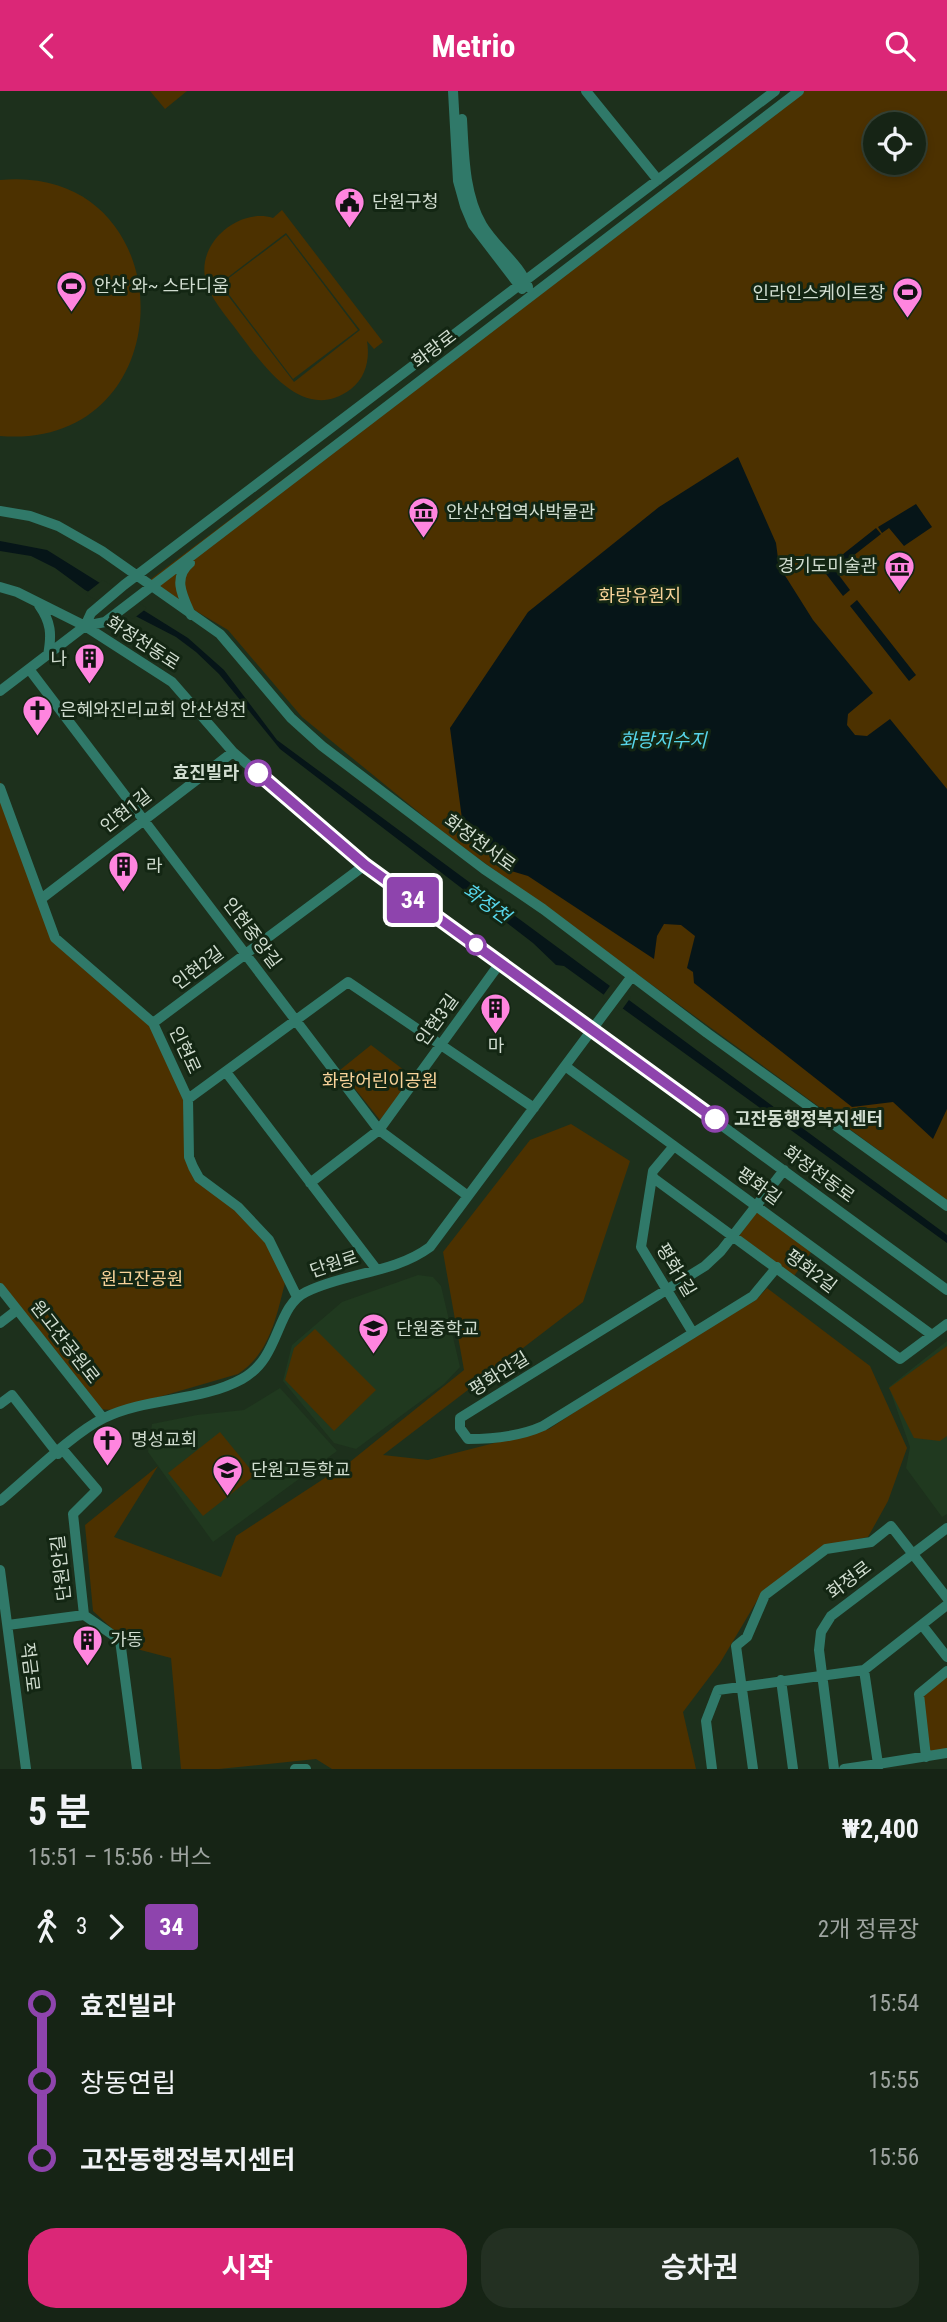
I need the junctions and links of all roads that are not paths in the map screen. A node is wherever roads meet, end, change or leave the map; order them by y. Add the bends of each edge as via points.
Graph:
1 (453, 91) edge
2 (461, 91) edge
3 (586, 91) edge
4 (775, 91) edge
5 (799, 91) edge
6 (658, 180) junction
7 (522, 284) junction
8 (531, 296) junction
9 (0, 511) edge
10 (207, 544) junction
11 (136, 577) junction
12 (0, 587) edge
13 (151, 587) junction
14 (37, 602) junction
15 (191, 615) junction
16 (85, 626) junction
17 (47, 655) junction
18 (29, 669) junction
19 (0, 691) edge
20 (233, 752) junction
21 (0, 788) edge
22 (144, 820) junction
23 (365, 865) junction
24 (41, 899) junction
25 (246, 954) junction
26 (500, 963) junction
27 (630, 979) junction
28 (296, 1020) junction
29 (153, 1023) junction
30 (591, 1031) junction
31 (441, 1045) junction
32 (565, 1066) junction
33 (226, 1072) junction
34 (188, 1099) junction
35 (534, 1108) junction
36 (379, 1130) junction
37 (674, 1146) junction
38 (784, 1170) junction
39 (652, 1177) junction
40 (310, 1183) junction
41 (468, 1196) junction
42 (758, 1205) junction
43 (947, 1206) edge
44 (734, 1236) junction
45 (777, 1267) junction
46 (377, 1269) junction
47 (0, 1288) edge
48 (667, 1290) junction
49 (947, 1290) edge
50 (297, 1297) junction
51 (17, 1310) junction
52 (0, 1323) edge
53 (947, 1324) edge
54 (693, 1333) junction
55 (932, 1335) junction
56 (0, 1404) edge
57 (103, 1418) junction
58 (60, 1452) junction
59 (0, 1501) edge
60 (947, 1528) edge
61 (914, 1553) junction
62 (0, 1570) edge
63 (947, 1598) edge
64 (947, 1605) edge
65 (84, 1615) junction
66 (8, 1625) junction
67 (922, 1625) junction
68 (5, 1638) edge
69 (947, 1657) edge
70 (864, 1670) junction
71 (947, 1671) edge
72 (822, 1674) junction
73 (781, 1680) junction
74 (741, 1685) junction
75 (947, 1753) edge
76 (926, 1757) junction
77 (878, 1767) edge
78 (26, 1769) edge
79 (137, 1769) edge
80 (295, 1769) edge
81 (306, 1769) edge
82 (712, 1769) edge
83 (753, 1769) edge
84 (793, 1769) edge
85 (834, 1769) edge
86 (844, 1769) edge

1 - 7 street via 458,181 465,207 473,225
2 - 7 street via 468,190 474,210
3 - 6 street
4 - 6 street, 화랑로
5 - 8 street, 화랑로
6 - 7 street, 화랑로
7 - 8 street
7 - 11 street, 화랑로
8 - 10 street, 화랑로
9 - 11 street, 화정천서로 via 58,526
10 - 13 street, 화랑로
10 - 15 street via 180,575 180,590
11 - 13 street, 화정천서로
11 - 16 street, 화랑로 via 91,613
12 - 14 street, 화정천동로
13 - 15 street, 화정천서로
13 - 16 street, 화랑로 via 105,622
14 - 16 street, 화정천동로
14 - 17 street via 49,619
15 - 27 street, 화정천서로 via 220,634 291,718 322,746
16 - 17 street, 화랑로
16 - 20 street, 화정천동로 via 172,682
17 - 18 street, 화랑로
18 - 19 street, 화랑로
18 - 22 street, 인현중앙길
20 - 22 street, 인현1길
20 - 23 street, 화정천동로
21 - 24 street, 인현로
22 - 24 street, 인현1길
22 - 25 street, 인현중앙길
23 - 25 street, 인현2길
23 - 26 street, 화정천동로
24 - 29 street, 인현로 via 55,938
25 - 28 street, 인현중앙길
25 - 29 street, 인현2길
26 - 30 street, 화정천동로
26 - 31 street, 인현3길
27 - 30 street, 단원로
27 - 43 street, 화정천서로
28 - 31 street via 348,982
28 - 33 street
28 - 36 street, 인현중앙길
29 - 34 street, 인현로
30 - 32 street, 단원로
30 - 38 street, 화정천동로
31 - 35 street
31 - 36 street, 인현3길
32 - 35 street, 단원로
32 - 37 street, 평화길
33 - 34 street
33 - 40 street
34 - 50 street, 인현로 via 189,1157 198,1178 239,1207 264,1234
35 - 41 street, 단원로
36 - 40 street, 인현3길
36 - 41 street, 인현중앙길
37 - 39 street, 평화1길
37 - 42 street, 평화길
38 - 42 street, 평화안길
38 - 49 street, 화정천동로
39 - 44 street, 평화2길
39 - 48 street, 평화1길 via 641,1247
40 - 46 street
41 - 46 street, 단원로 via 430,1247 405,1263
42 - 44 street, 평화안길
42 - 55 street, 평화길
44 - 45 street, 평화2길
44 - 48 street, 평화안길 via 705,1266
45 - 54 street, 평화안길 via 753,1296
45 - 55 street, 평화2길 via 900,1359
46 - 50 street, 단원로
47 - 51 street, 원고잔공원로
48 - 54 street, 평화1길
48 - 54 street, 평화안길 via 460,1419 460,1428 468,1439 532,1431
50 - 57 street, 단원로 via 264,1361 244,1379
51 - 52 street
51 - 57 street, 원고잔공원로
53 - 55 street, 평화2길
56 - 58 street via 12,1395
57 - 58 street, 단원로
58 - 59 street, 단원로
58 - 65 street, 단원안길 via 97,1490 73,1514
60 - 61 street, 화정로
61 - 63 street
61 - 72 street, 화정로 via 831,1616 821,1632
61 - 74 street via 891,1526 871,1542 826,1549 775,1587 765,1595 747,1637 736,1646
62 - 66 street, 적금로
64 - 67 street
65 - 66 street
65 - 79 street, 단원안길 via 120,1640
66 - 68 street, 적금로
67 - 69 street
67 - 70 street
68 - 78 street, 적금로
70 - 72 street
70 - 77 street
71 - 76 street via 919,1694
72 - 73 street
72 - 85 street, 화정로
73 - 74 street
73 - 84 street
74 - 82 street via 718,1690 706,1721
74 - 83 street
75 - 76 street
76 - 77 street
77 - 86 street
80 - 81 street

